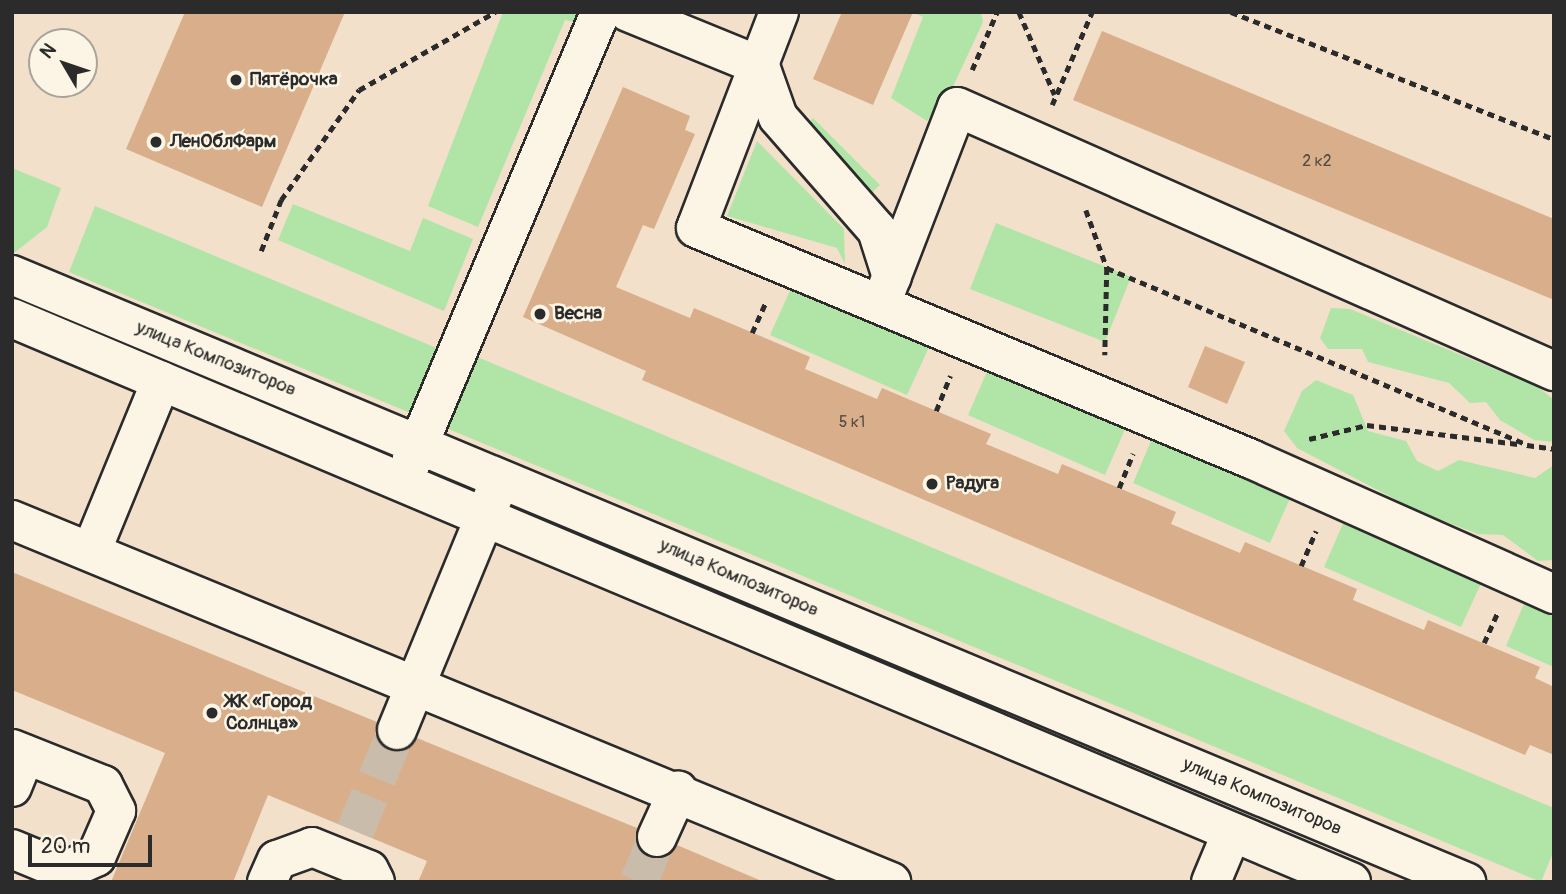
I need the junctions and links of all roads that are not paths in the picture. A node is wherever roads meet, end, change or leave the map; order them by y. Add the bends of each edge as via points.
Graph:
1 (600, 12) edge
2 (628, 12) edge
3 (779, 12) edge
4 (760, 66) junction
5 (12, 275) edge
6 (886, 290) junction
7 (12, 318) edge
8 (1554, 371) edge
9 (161, 381) junction
10 (420, 443) junction
11 (500, 479) junction
12 (402, 484) junction
13 (485, 517) junction
14 (12, 520) edge
15 (91, 552) junction
16 (1549, 589) edge
17 (415, 684) junction
18 (397, 730) tunnel mouth
19 (17, 763) edge
20 (678, 791) junction
21 (1232, 832) junction
22 (657, 837) tunnel mouth
23 (1358, 837) junction
24 (12, 849) edge
25 (1345, 880) edge
26 (267, 882) edge
27 (375, 882) edge
28 (891, 882) edge
29 (1211, 882) edge
30 (1466, 882) edge

1 - 10 street
2 - 4 street
3 - 4 street
4 - 6 street via 778,117 877,230
4 - 6 street via 696,228
5 - 10 street, улица Композиторов
6 - 8 street via 957,107
6 - 16 street via 1101,397
7 - 9 street
9 - 12 street
9 - 15 street
10 - 11 street, улица Композиторов
10 - 12 street
11 - 13 street
11 - 23 street, улица Композиторов
12 - 13 street
13 - 17 street
13 - 21 street
14 - 15 street
15 - 17 street
17 - 18 street
17 - 20 street
19 - 24 street via 103,785 116,811 96,857 65,871
20 - 22 street
20 - 28 street
21 - 25 street
21 - 29 street
23 - 25 street
23 - 30 street, улица Композиторов
26 - 27 street via 277,860 312,847 349,846

